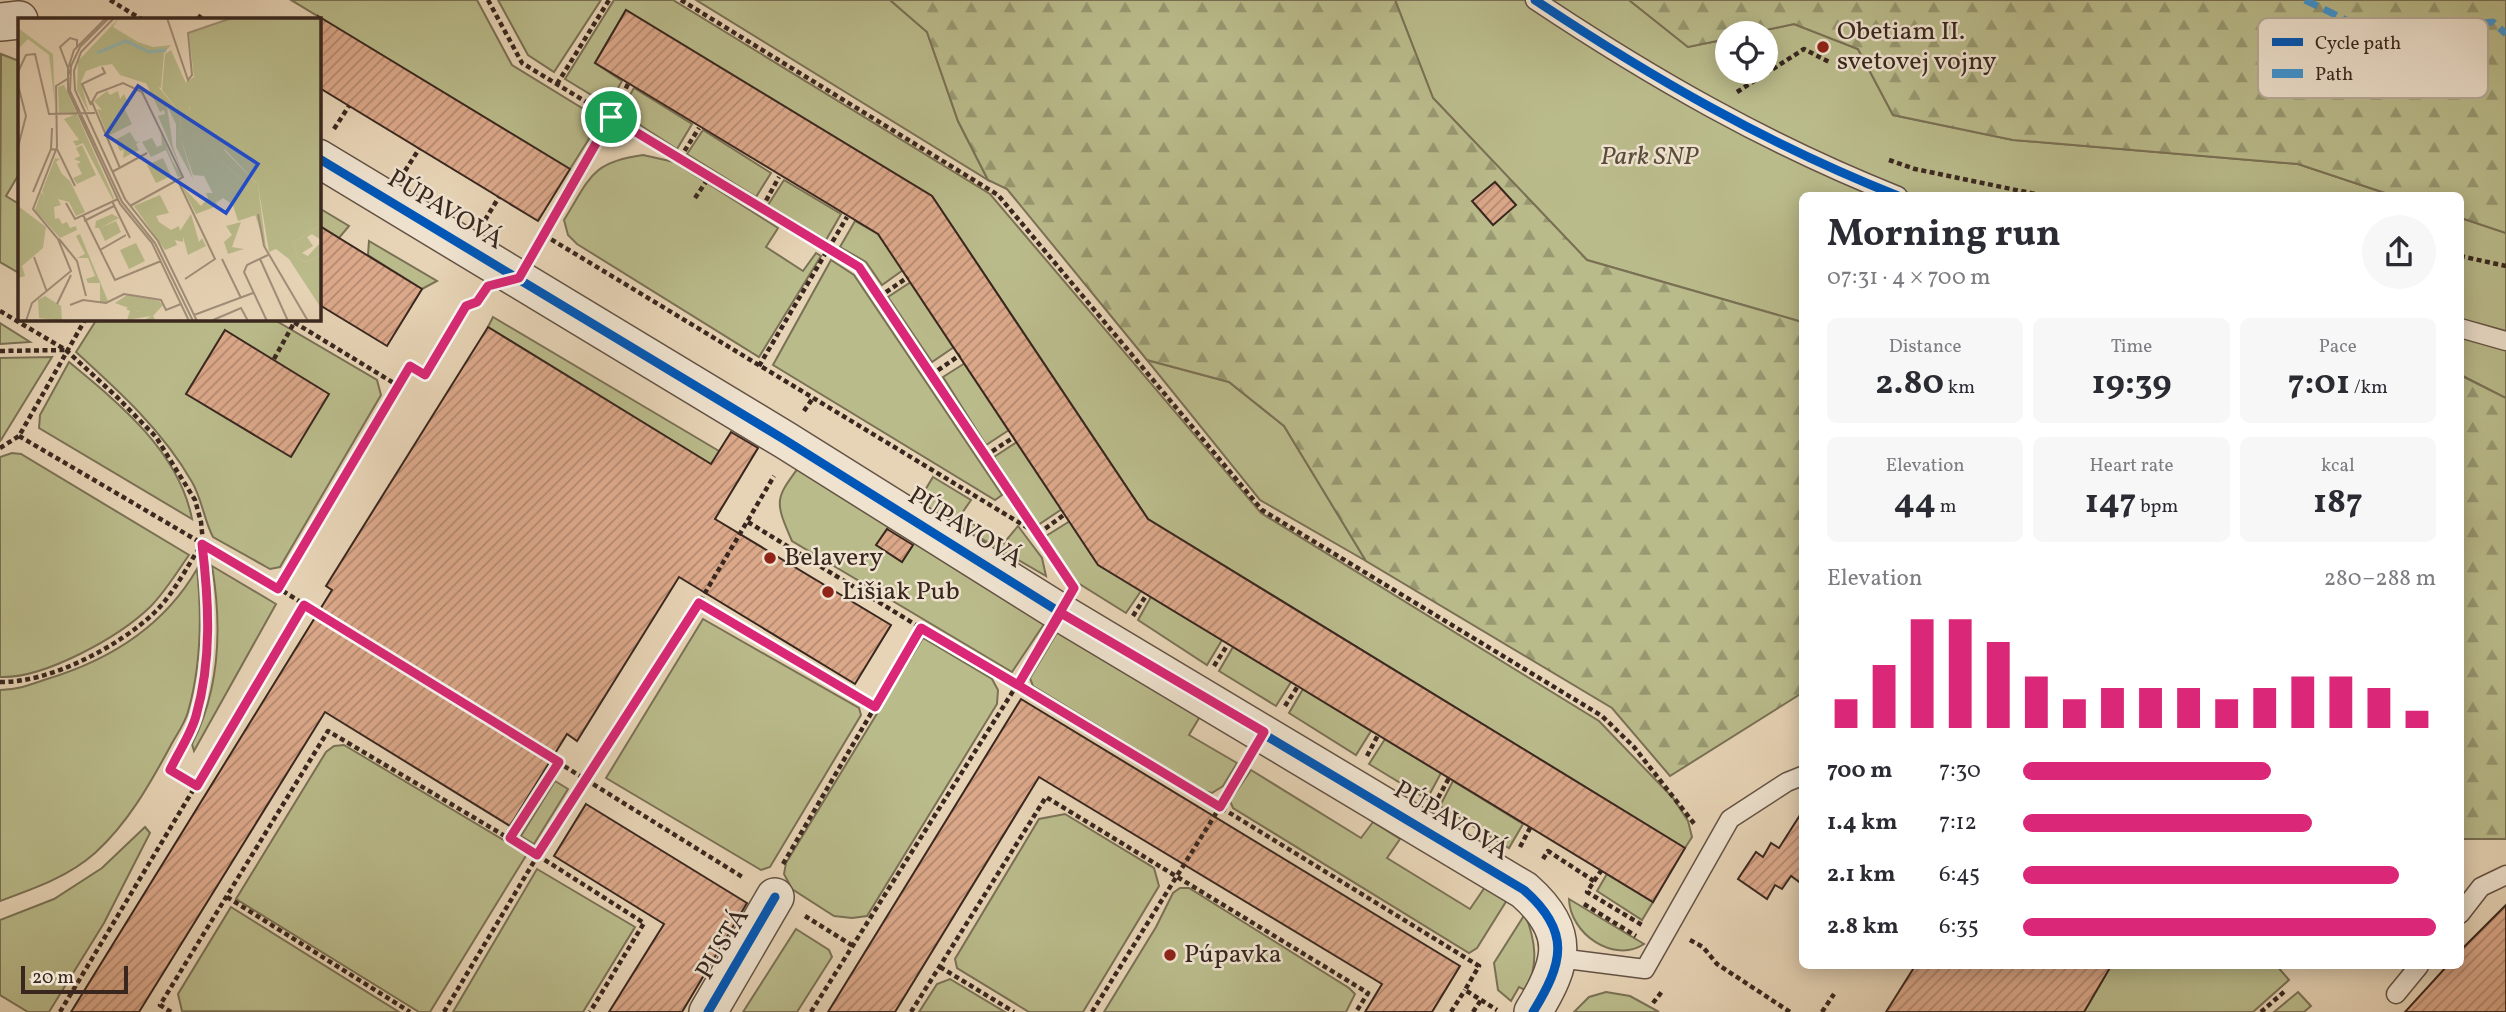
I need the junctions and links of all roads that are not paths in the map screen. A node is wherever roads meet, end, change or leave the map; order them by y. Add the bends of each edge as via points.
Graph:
1 (1535, 0) edge
2 (18, 20) edge
3 (0, 22) edge
4 (324, 147) edge
5 (1889, 192) edge
6 (2464, 329) edge
7 (2506, 341) edge
8 (1799, 777) edge
9 (2506, 875) edge
10 (775, 897) road end
11 (2464, 909) edge
12 (1559, 958) junction
13 (2416, 969) edge
14 (2396, 994) dead end
15 (708, 1012) edge
16 (1533, 1012) edge

1 - 5 lane via 1692,99 1762,137
2 - 3 street
4 - 12 street, PÚPAVOVÁ via 519,278 1061,613 1271,724 1524,890 1551,921
6 - 7 lane
8 - 12 lane via 1730,820 1645,969
9 - 11 lane via 2481,887
10 - 15 street, PUSTÁ
12 - 16 street
13 - 14 lane

